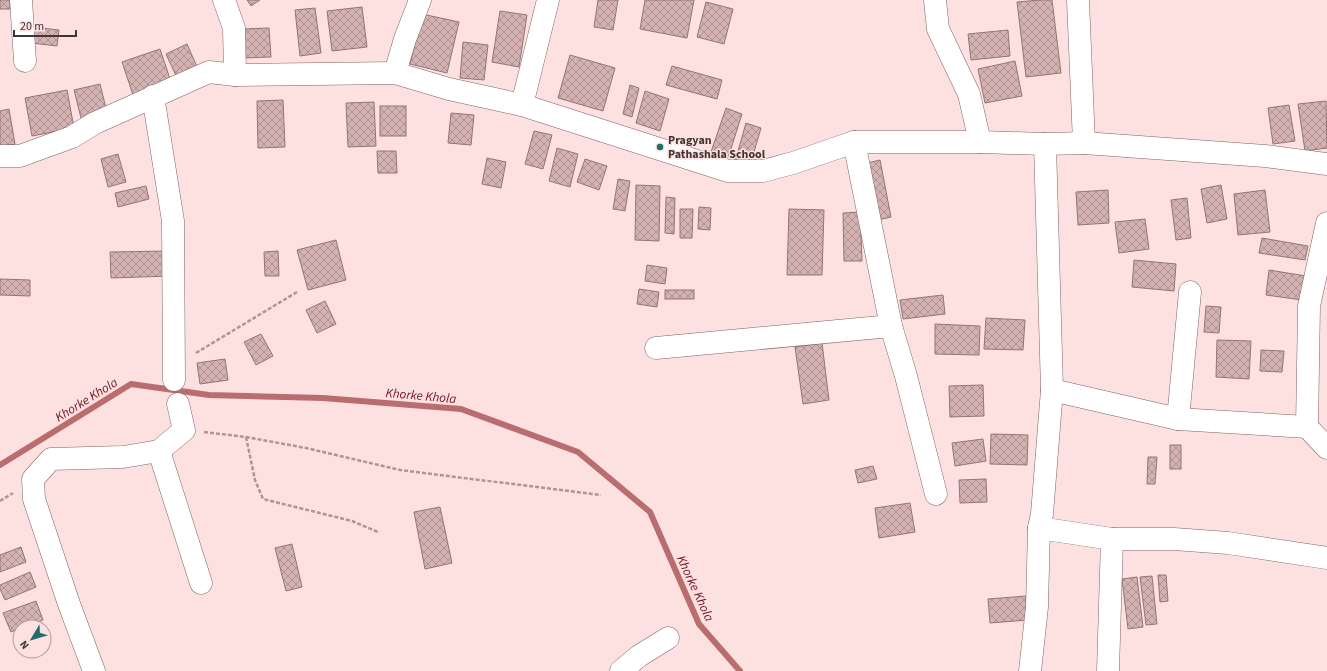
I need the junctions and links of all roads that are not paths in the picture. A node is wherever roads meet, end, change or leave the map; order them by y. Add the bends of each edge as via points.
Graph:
1 (21, 0) edge
2 (224, 0) edge
3 (420, 0) edge
4 (548, 0) edge
5 (935, 0) edge
6 (1078, 0) edge
7 (25, 61) dead end
8 (395, 73) junction
9 (235, 75) junction
10 (153, 96) junction
11 (522, 105) junction
12 (854, 142) junction
13 (980, 142) junction
14 (1045, 144) junction
15 (1084, 144) junction
16 (0, 156) edge
17 (1327, 164) edge
18 (1327, 223) edge
19 (1190, 292) dead end
20 (891, 326) junction
21 (656, 348) dead end
22 (175, 373) road end
23 (1052, 390) junction
24 (178, 404) dead end
25 (1178, 419) junction
26 (1307, 427) junction
27 (1327, 448) edge
28 (159, 451) junction
29 (936, 494) dead end
30 (1039, 528) junction
31 (1112, 539) junction
32 (1327, 558) edge
33 (201, 584) dead end
34 (668, 638) dead end
35 (94, 671) edge
36 (621, 671) edge
37 (1030, 671) edge
38 (1108, 671) edge

1 - 7 street
2 - 9 street via 234,28
3 - 8 street
4 - 11 street
5 - 13 street via 938,29 969,94
6 - 15 street
8 - 9 street
8 - 11 street
9 - 10 street via 209,72
10 - 16 street via 95,123 72,137 20,156
10 - 22 street via 173,221
11 - 12 street via 728,171 763,171
12 - 13 street
12 - 20 street
13 - 14 street
14 - 15 street
14 - 23 street
15 - 17 street via 1266,156
18 - 26 street via 1308,306
19 - 25 street
20 - 21 street
20 - 29 street
23 - 25 street
23 - 30 street
24 - 28 street via 184,430
25 - 26 street
26 - 27 street
28 - 33 street
28 - 35 street via 124,457 51,459 33,479 34,499
30 - 31 street
30 - 37 street via 1037,606
31 - 32 street via 1174,539 1228,543
31 - 38 street
34 - 36 street

